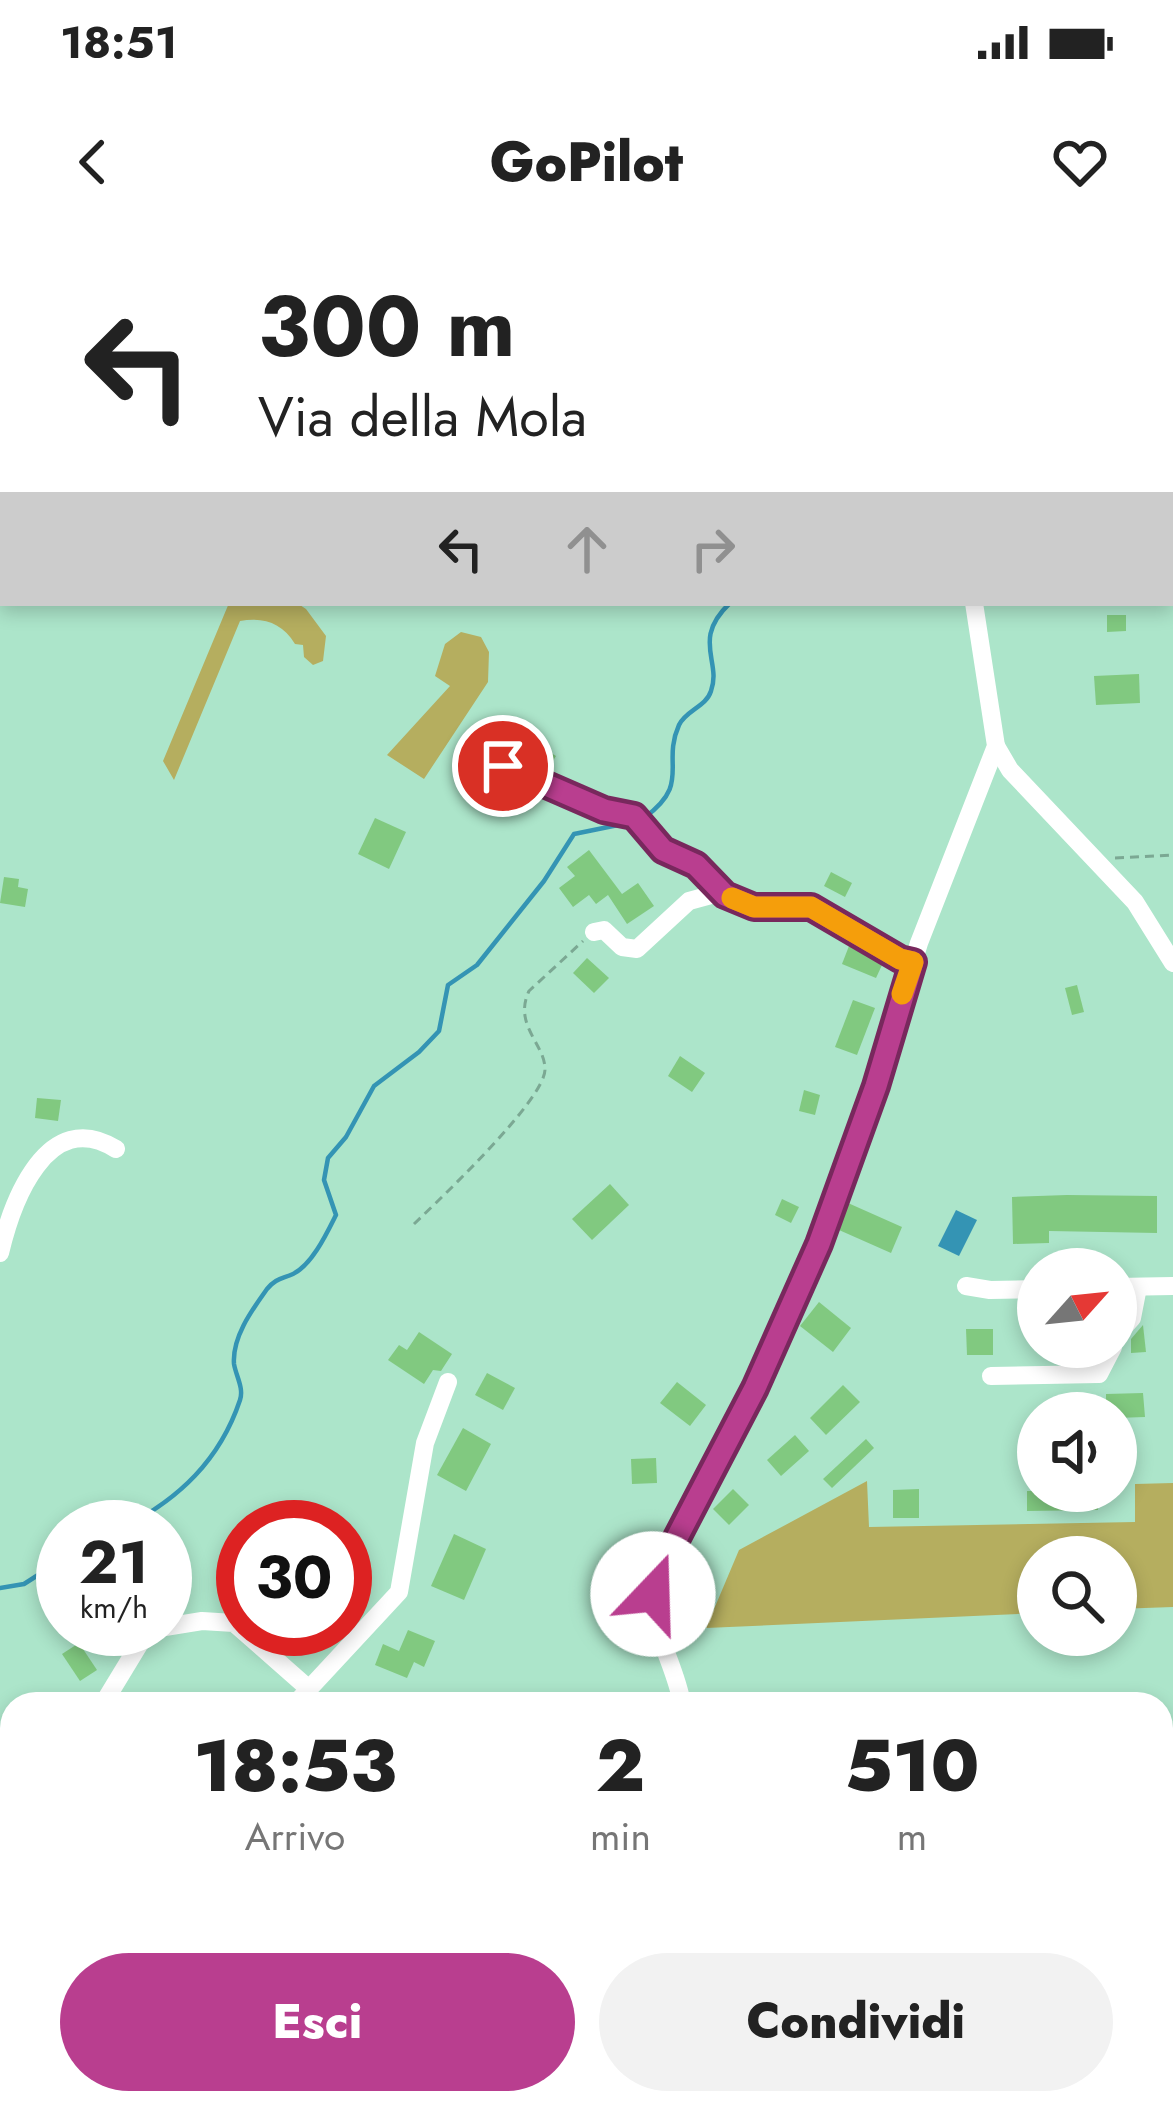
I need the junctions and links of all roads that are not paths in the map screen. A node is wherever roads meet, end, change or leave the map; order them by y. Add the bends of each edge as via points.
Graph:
1 (974, 606) edge
2 (996, 746) junction
3 (503, 766) dead end
4 (725, 895) junction
5 (594, 932) road end
6 (913, 962) junction
7 (1173, 963) edge
8 (116, 1149) dead end
9 (0, 1253) edge
10 (966, 1286) dead end
11 (1138, 1286) joint
12 (1173, 1286) edge
13 (1017, 1289) edge
14 (1137, 1291) edge
15 (1102, 1368) edge
16 (991, 1376) dead end
17 (448, 1382) dead end
18 (192, 1622) edge
19 (132, 1656) edge
20 (110, 1692) edge
21 (297, 1692) edge
22 (307, 1692) edge
23 (680, 1692) edge

1 - 2 street
2 - 6 street
2 - 7 street via 1135,902
3 - 4 street via 639,820 663,850 696,865
4 - 5 street via 689,901 637,950
4 - 6 street via 754,907 811,907
6 - 23 street via 819,1244 654,1586 655,1624
8 - 9 street via 87,1139 49,1152 21,1189
10 - 13 street
11 - 12 street
11 - 14 street
15 - 16 street
17 - 22 street via 424,1443 399,1592
18 - 21 street via 234,1623
19 - 20 street

